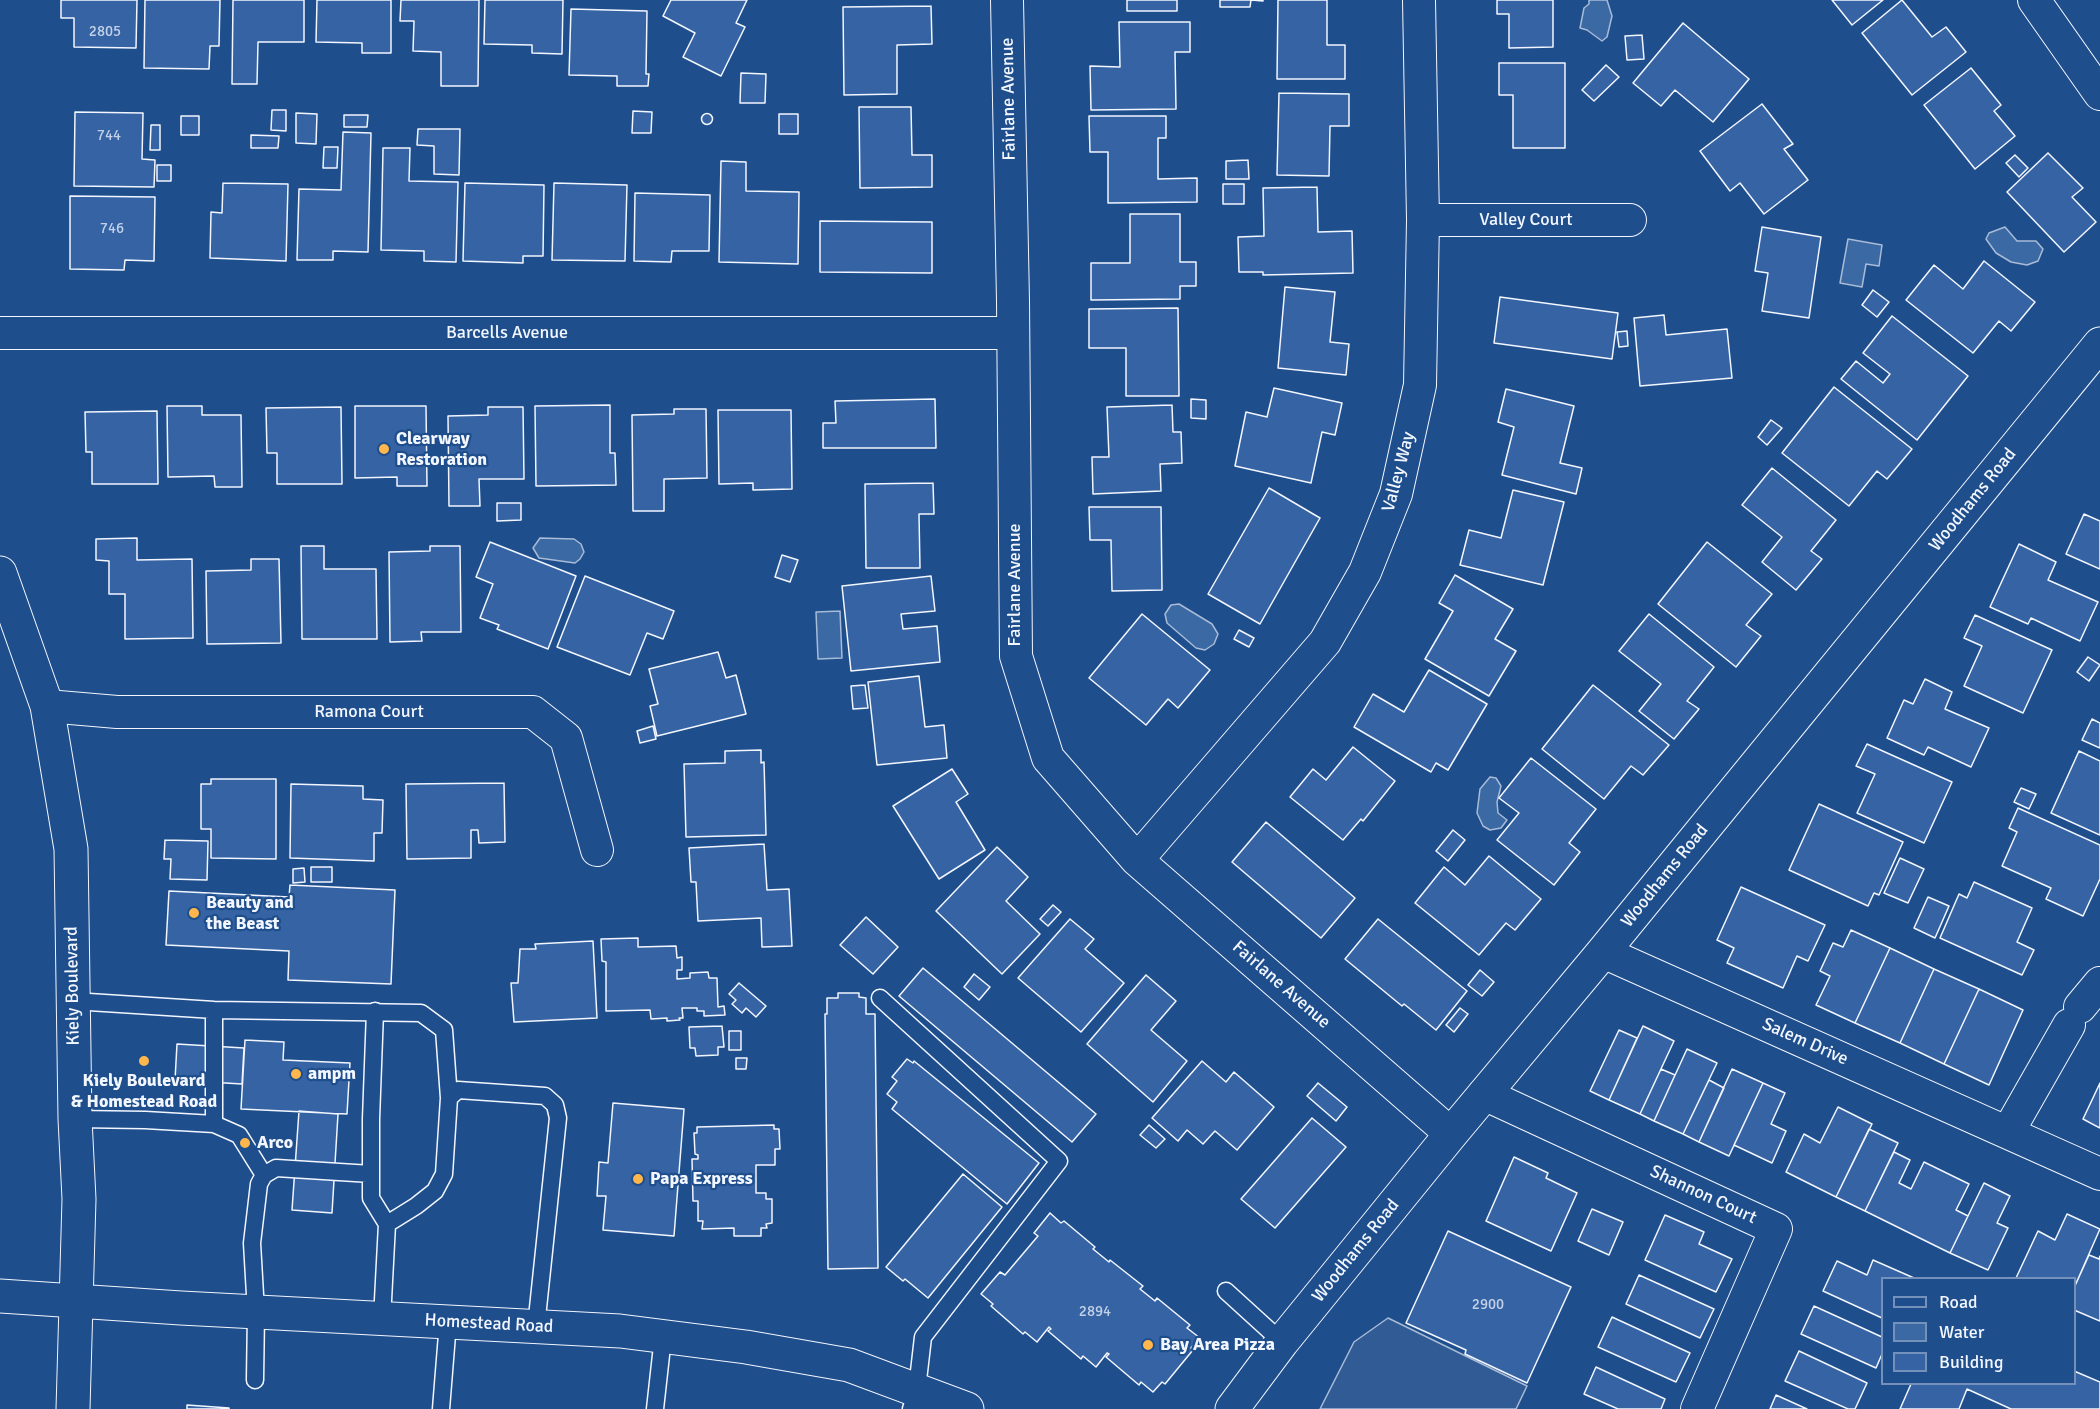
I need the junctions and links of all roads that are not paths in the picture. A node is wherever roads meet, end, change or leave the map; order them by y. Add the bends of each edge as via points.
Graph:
1 (1007, 0) edge
2 (1419, 0) edge
3 (2034, 0) edge
4 (2100, 94) edge
5 (1423, 220) junction
6 (1630, 220) dead end
7 (0, 333) edge
8 (1013, 333) junction
9 (2100, 344) edge
10 (0, 573) edge
11 (47, 706) junction
12 (597, 850) dead end
13 (1137, 860) junction
14 (1602, 952) junction
15 (2100, 983) edge
16 (880, 998) dead end
17 (73, 1001) junction
18 (214, 1010) junction
19 (375, 1011) junction
20 (1484, 1094) junction
21 (449, 1098) junction
22 (75, 1119) junction
23 (213, 1124) junction
24 (2008, 1132) junction
25 (1451, 1134) junction
26 (372, 1174) junction
27 (2100, 1174) edge
28 (264, 1175) junction
29 (387, 1224) junction
30 (1226, 1291) dead end
31 (0, 1296) edge
32 (77, 1301) junction
33 (256, 1312) junction
34 (382, 1319) junction
35 (448, 1322) junction
36 (536, 1327) junction
37 (663, 1337) junction
38 (1282, 1342) junction
39 (255, 1380) dead end
40 (914, 1399) edge
41 (72, 1409) edge
42 (441, 1409) edge
43 (654, 1409) edge
44 (968, 1409) edge
45 (1232, 1409) edge
46 (1697, 1409) edge

1 - 8 street, Fairlane Avenue
2 - 5 street, Valley Way
3 - 4 street
5 - 6 street, Valley Court
5 - 13 street, Valley Way via 1420,385 1396,494 1365,572 1325,642
7 - 8 street, Barcells Avenue
8 - 13 street, Fairlane Avenue via 1016,656 1048,758
9 - 14 main road, Woodhams Road
10 - 11 main road, Kiely Boulevard
11 - 12 street, Ramona Court via 117,712 533,712 566,738
11 - 17 main road, Kiely Boulevard via 71,849
13 - 25 street, Fairlane Avenue
14 - 20 main road, Woodhams Road
14 - 24 street, Salem Drive
15 - 24 street via 2075,1016
16 - 40 lane via 1059,1161 923,1337
17 - 18 lane
17 - 22 main road, Kiely Boulevard
18 - 19 lane
18 - 23 lane
19 - 21 lane via 421,1013 444,1030
19 - 26 lane
20 - 25 main road, Woodhams Road
20 - 46 street, Shannon Court via 1776,1229
21 - 29 lane via 444,1174 435,1191
21 - 36 lane via 458,1090 545,1096 555,1105 558,1118
22 - 23 lane
22 - 32 main road, Kiely Boulevard via 79,1199
23 - 28 lane via 239,1135
24 - 27 street, Salem Drive
25 - 38 main road, Woodhams Road
26 - 28 lane via 276,1168
26 - 29 lane via 371,1198
28 - 33 lane via 259,1184 252,1243
29 - 34 lane
30 - 38 lane
31 - 32 main road, Homestead Road
32 - 33 main road, Homestead Road
32 - 41 main road, Kiely Boulevard
33 - 34 main road, Homestead Road
33 - 39 lane
34 - 35 main road, Homestead Road
35 - 36 main road, Homestead Road
35 - 42 lane
36 - 37 main road, Homestead Road
37 - 40 main road, Homestead Road via 849,1365
37 - 43 lane
38 - 45 main road, Woodhams Road
40 - 44 main road, Homestead Road

